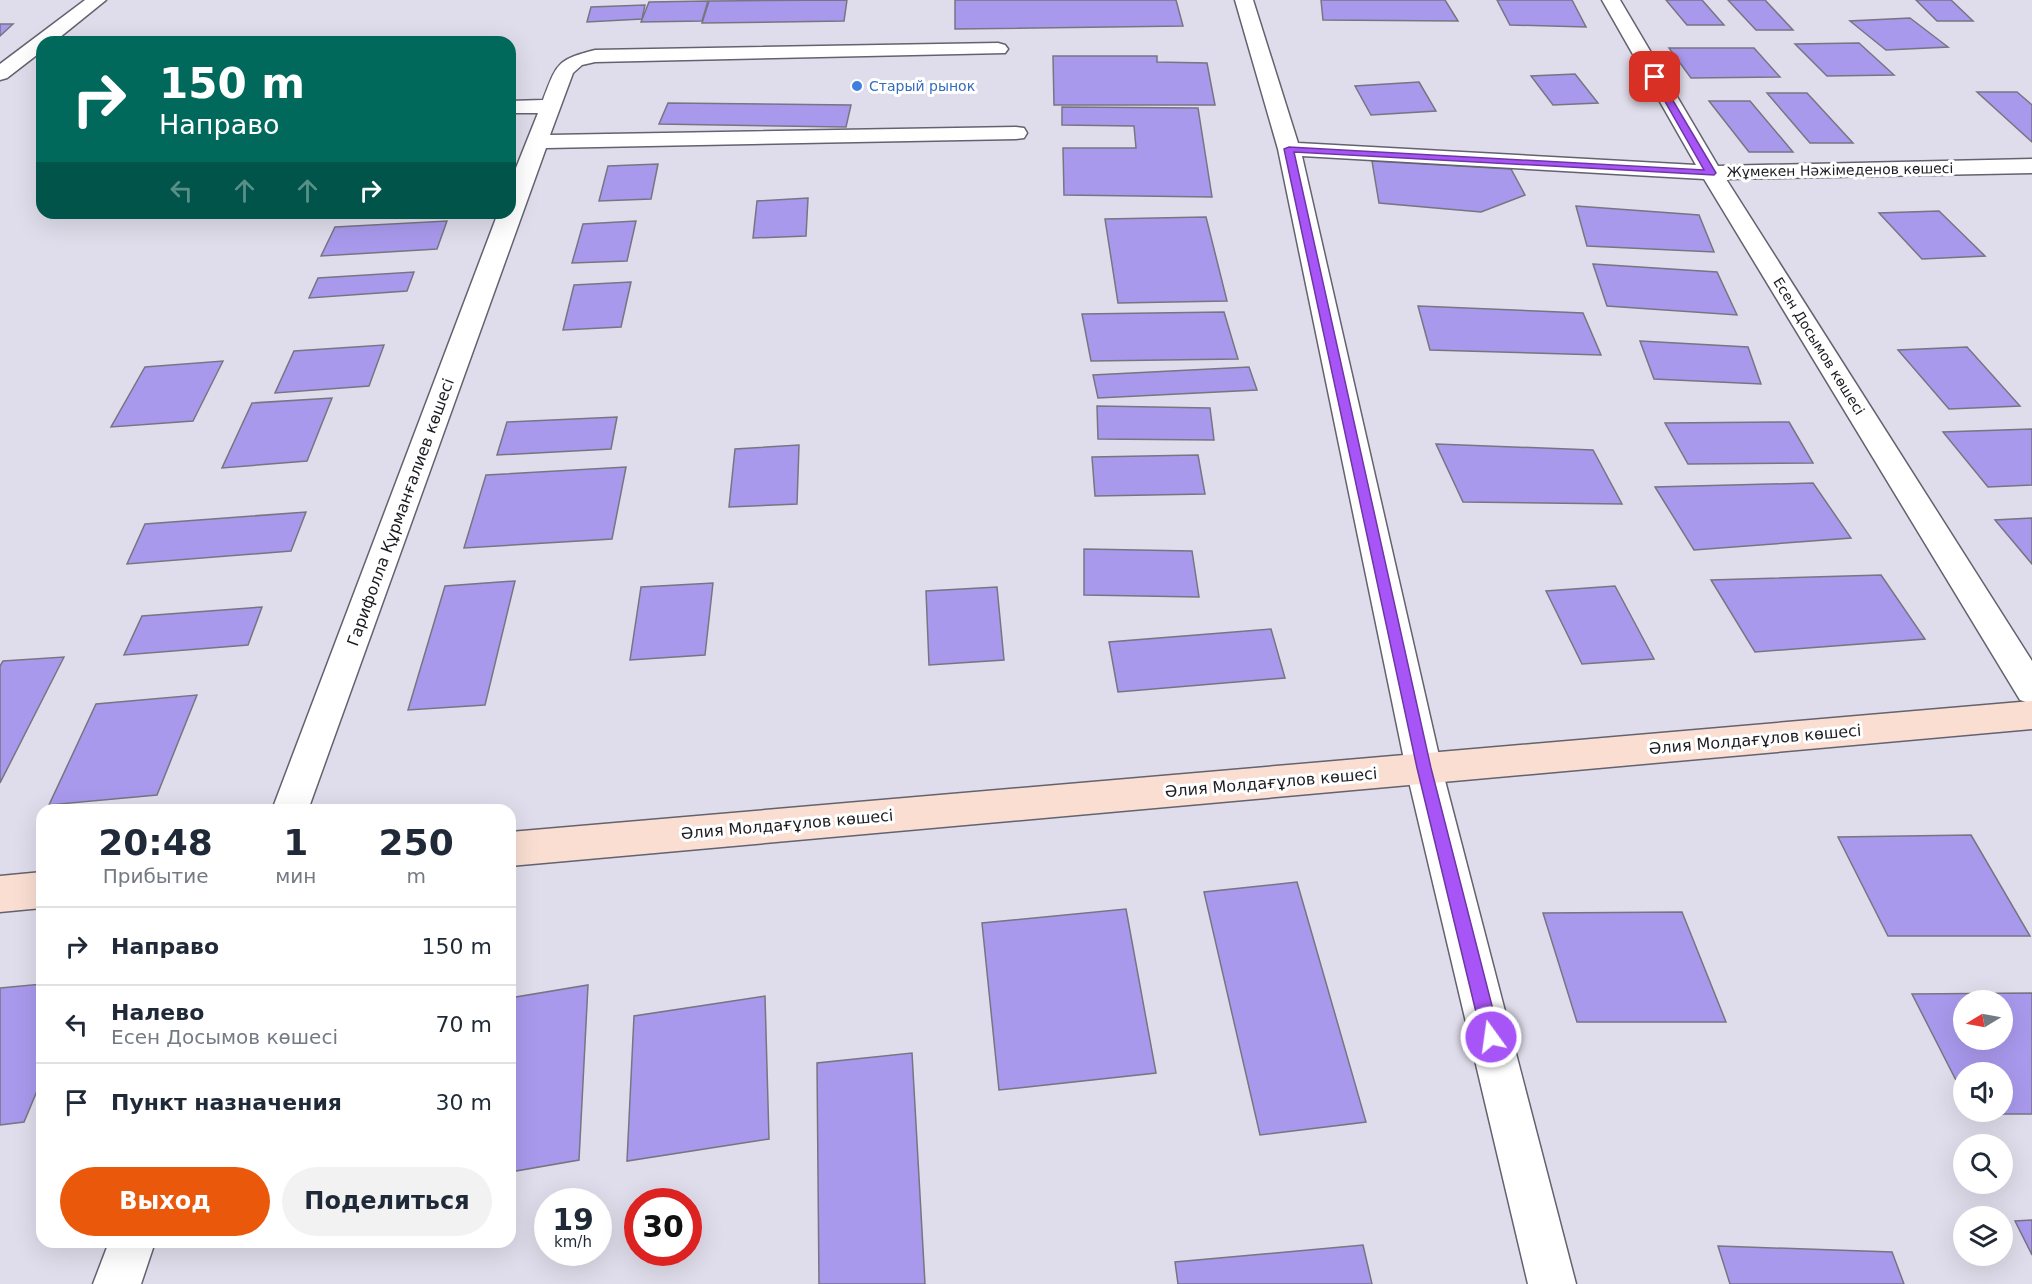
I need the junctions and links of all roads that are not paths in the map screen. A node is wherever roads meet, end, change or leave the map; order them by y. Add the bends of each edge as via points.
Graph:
1 (98, 0) edge
2 (1244, 0) edge
3 (1611, 0) edge
4 (50, 36) edge
5 (36, 47) edge
6 (998, 49) dead end
7 (0, 74) edge
8 (550, 106) junction
9 (516, 107) edge
10 (1016, 133) dead end
11 (536, 142) junction
12 (1289, 149) junction
13 (2032, 166) edge
14 (1711, 173) junction
15 (516, 197) edge
16 (508, 219) edge
17 (2032, 690) edge
18 (2032, 715) edge
19 (1424, 768) junction
20 (292, 804) edge
21 (516, 848) edge
22 (36, 891) edge
23 (0, 894) edge
24 (130, 1248) edge
25 (117, 1284) edge
26 (1552, 1284) edge

1 - 4 street
2 - 12 street
3 - 14 street, Есен Досымов көшесі
5 - 7 street
6 - 8 street, Гарифолла Құрманғалиев көшесі via 595,56 575,62 564,71
8 - 9 street
8 - 11 street, Гарифолла Құрманғалиев көшесі
10 - 11 street
11 - 15 street, Гарифолла Құрманғалиев көшесі
12 - 14 street, Жұмекен Нәжімеденов көшесі
12 - 19 street
13 - 14 street, Жұмекен Нәжімеденов көшесі
14 - 17 street, Есен Досымов көшесі
16 - 20 street, Гарифолла Құрманғалиев көшесі
18 - 19 main road, Әлия Молдағұлов көшесі
19 - 21 main road, Әлия Молдағұлов көшесі
19 - 26 street
22 - 23 main road
24 - 25 street

